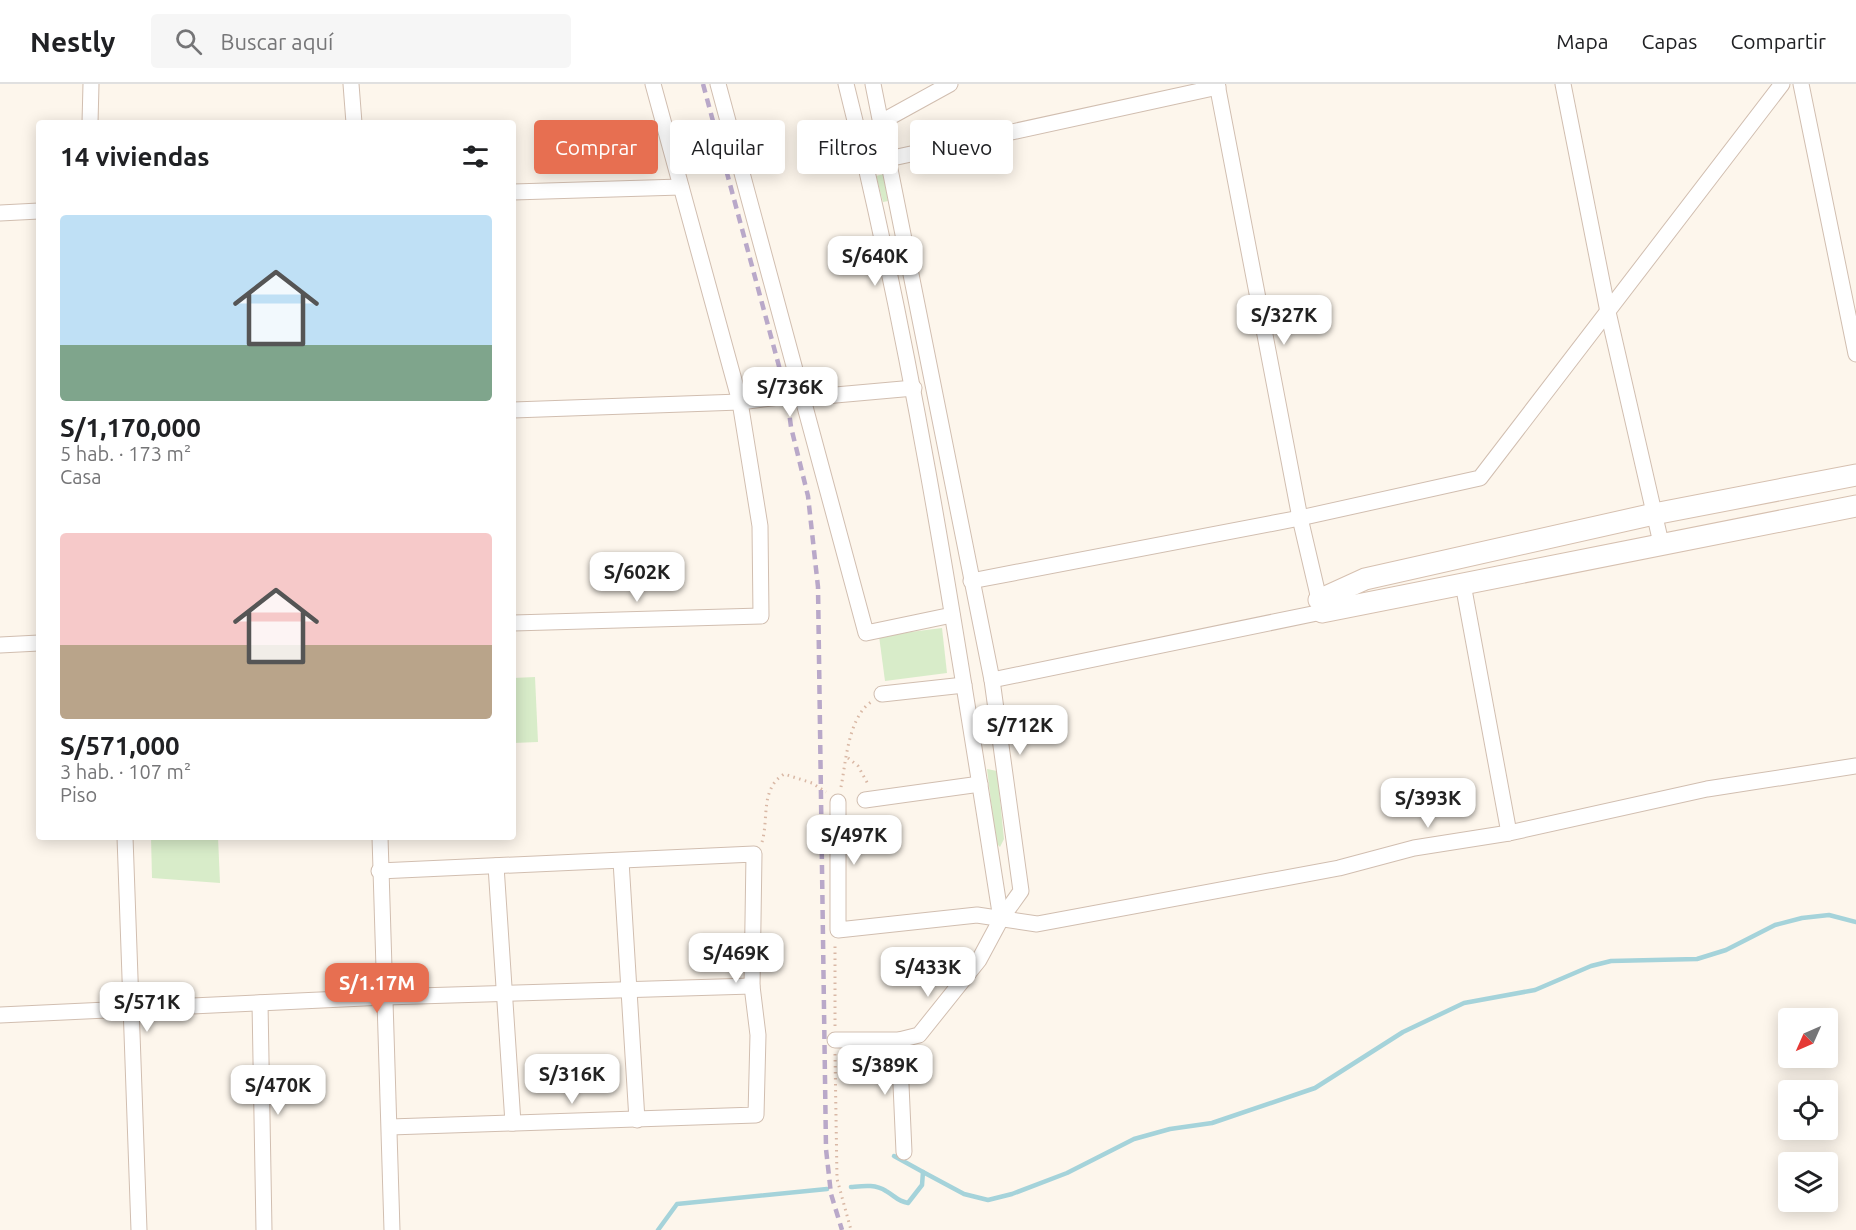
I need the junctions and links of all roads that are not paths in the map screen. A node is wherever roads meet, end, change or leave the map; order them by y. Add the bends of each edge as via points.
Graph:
1 (91, 84) edge
2 (351, 84) edge
3 (653, 84) edge
4 (718, 84) edge
5 (846, 84) edge
6 (873, 84) edge
7 (950, 84) edge
8 (1563, 84) edge
9 (1782, 84) edge
10 (1802, 84) edge
11 (1217, 86) edge
12 (90, 120) edge
13 (354, 120) edge
14 (881, 120) edge
15 (885, 120) edge
16 (898, 157) edge
17 (891, 174) edge
18 (681, 187) junction
19 (516, 192) edge
20 (36, 212) edge
21 (0, 213) edge
22 (1608, 312) junction
23 (1856, 354) edge
24 (914, 388) junction
25 (802, 398) junction
26 (740, 402) junction
27 (516, 410) edge
28 (1856, 475) edge
29 (1856, 506) edge
30 (1654, 514) junction
31 (1300, 518) junction
32 (1661, 543) junction
33 (971, 581) junction
34 (1463, 584) junction
35 (1320, 606) junction
36 (952, 615) junction
37 (516, 623) edge
38 (36, 643) edge
39 (0, 645) edge
40 (992, 680) junction
41 (964, 685) junction
42 (882, 694) road end
43 (1856, 766) edge
44 (980, 784) junction
45 (870, 799) road end
46 (838, 802) road end
47 (1509, 833) junction
48 (125, 840) edge
49 (380, 840) edge
50 (621, 861) junction
51 (496, 866) junction
52 (379, 871) junction
53 (1001, 919) junction
54 (752, 986) junction
55 (629, 992) junction
56 (506, 996) junction
57 (385, 997) junction
58 (260, 1003) junction
59 (130, 1011) junction
60 (0, 1015) edge
61 (835, 1040) road end
62 (899, 1040) junction
63 (637, 1120) junction
64 (513, 1123) junction
65 (390, 1127) junction
66 (904, 1152) dead end
67 (140, 1230) edge
68 (264, 1230) edge
69 (392, 1230) edge

1 - 12 street
2 - 13 street
3 - 18 street
4 - 25 street
5 - 24 street
6 - 14 street
7 - 15 street
8 - 22 street
9 - 22 street
10 - 23 street
11 - 16 street
11 - 31 street
17 - 33 street
18 - 19 street
18 - 26 street
20 - 21 street
22 - 30 street
22 - 31 street via 1480,478
24 - 25 street
24 - 36 street
25 - 26 street
25 - 36 street via 866,633
26 - 27 street
26 - 37 street via 760,526 761,616
28 - 30 street
29 - 32 street
30 - 32 street
30 - 35 street via 1365,579
31 - 33 street
31 - 35 street
32 - 34 street
33 - 40 street
34 - 35 street
34 - 47 street
35 - 40 street
36 - 41 street
38 - 39 street
40 - 53 street via 1021,891
41 - 42 street
41 - 44 street
43 - 47 street via 1707,789
44 - 45 street
44 - 53 street
46 - 53 street via 838,930 977,915
47 - 53 street via 1414,848 1339,868 1076,918 1037,924
48 - 59 street
49 - 52 street
50 - 51 street
50 - 54 street via 754,854
50 - 55 street
51 - 52 street
51 - 56 street
52 - 57 street
53 - 62 street via 979,960 919,1035
54 - 55 street
54 - 63 street via 758,1035 756,1115
55 - 56 street
55 - 63 street
56 - 57 street
56 - 64 street
57 - 58 street
57 - 65 street
58 - 59 street
58 - 68 street
59 - 60 street
59 - 67 street
61 - 62 street
62 - 66 street
63 - 64 street
64 - 65 street
65 - 69 street

